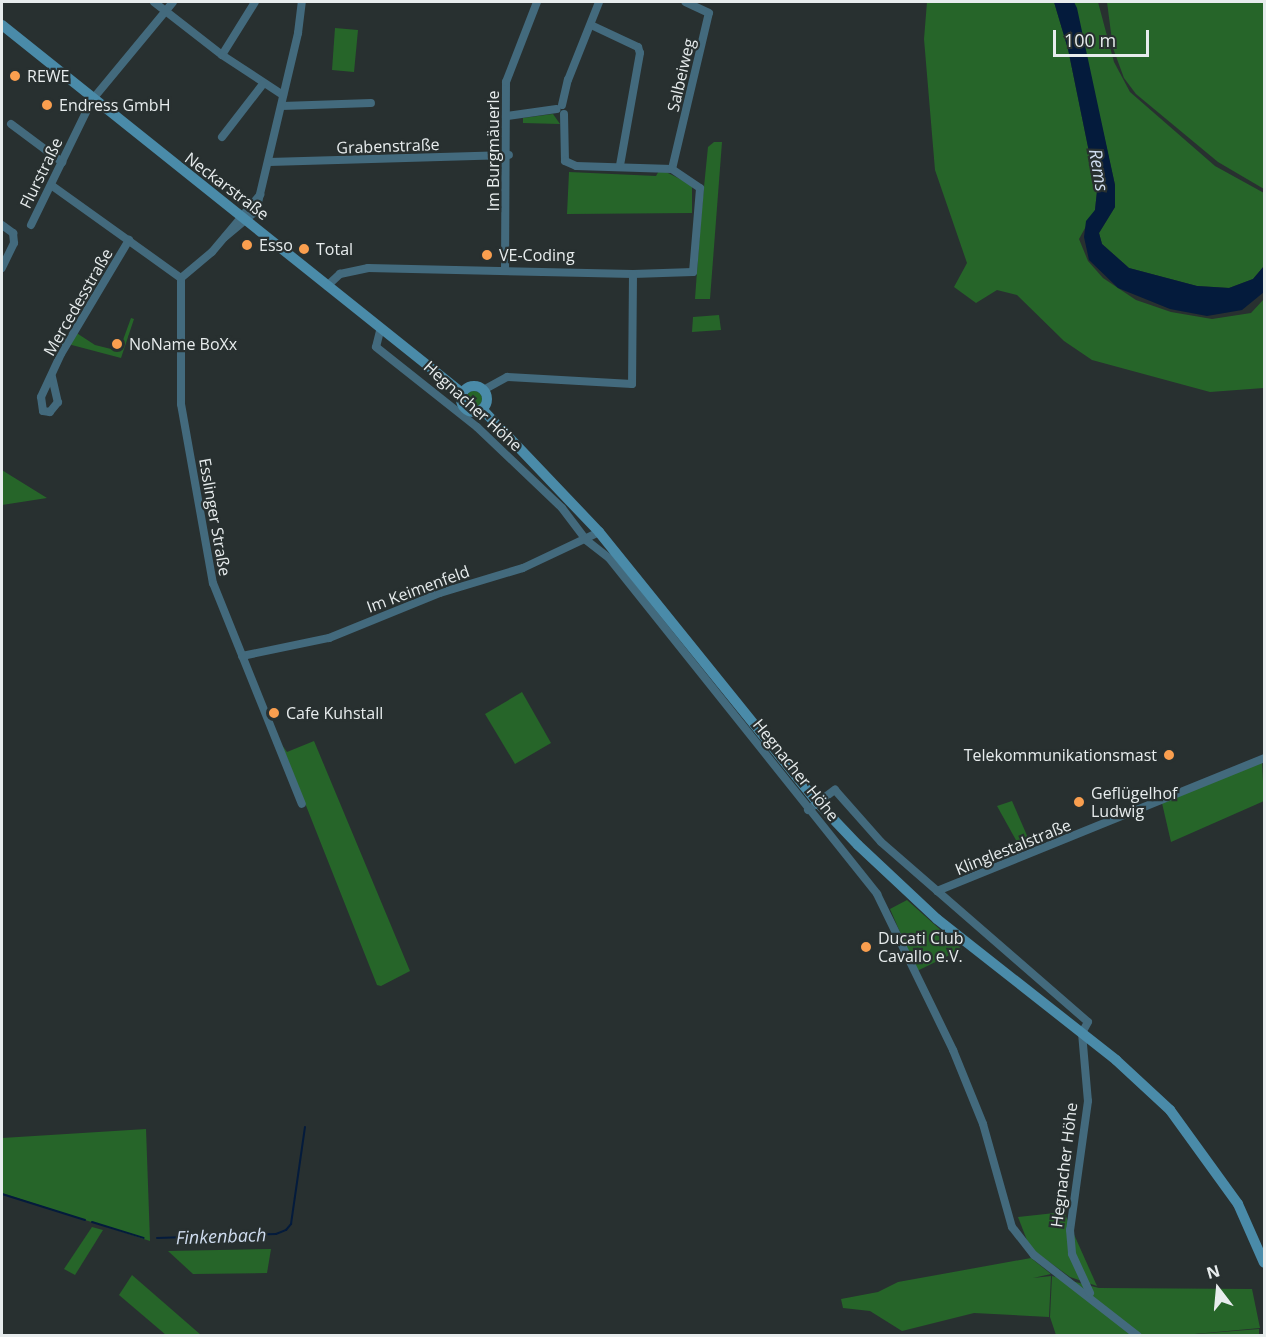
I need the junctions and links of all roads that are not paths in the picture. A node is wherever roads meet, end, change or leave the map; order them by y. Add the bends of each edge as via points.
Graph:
1 (154, 2) edge
2 (173, 2) edge
3 (255, 2) edge
4 (302, 2) edge
5 (537, 2) edge
6 (599, 2) edge
7 (685, 2) edge
8 (165, 12) junction
9 (2, 25) edge
10 (591, 26) junction
11 (222, 55) junction
12 (263, 84) junction
13 (283, 95) junction
14 (92, 100) junction
15 (371, 104) dead end
16 (282, 106) junction
17 (561, 109) junction
18 (507, 116) junction
19 (11, 124) dead end
20 (222, 137) dead end
21 (509, 155) junction
22 (62, 162) junction
23 (269, 162) junction
24 (620, 165) junction
25 (672, 169) junction
26 (51, 185) junction
27 (244, 218) junction
28 (2, 225) edge
29 (31, 225) dead end
30 (129, 240) junction
31 (2, 268) edge
32 (505, 271) junction
33 (633, 274) junction
34 (181, 278) junction
35 (327, 286) junction
36 (380, 331) junction
37 (52, 377) dead end
38 (484, 390) junction
39 (462, 393) junction
40 (482, 409) junction
41 (600, 532) junction
42 (586, 540) junction
43 (242, 656) junction
44 (1264, 758) edge
45 (302, 804) dead end
46 (812, 806) junction
47 (937, 891) junction
48 (1082, 1033) junction
49 (1264, 1263) edge
50 (1092, 1296) junction
51 (1138, 1335) edge

1 - 8 street
2 - 8 street, Flurstraße
3 - 11 street
4 - 13 street
5 - 18 street, Im Burgmäuerle via 506,82
6 - 10 street
7 - 25 street, Salbeiweg via 709,13
8 - 11 street
8 - 14 street, Flurstraße
9 - 14 main road, Neckarstraße
10 - 17 street via 568,80
10 - 24 street via 638,47 640,53
11 - 12 street
12 - 13 street
12 - 20 street
13 - 16 street
14 - 22 street, Flurstraße
14 - 27 main road, Neckarstraße
15 - 16 street
16 - 23 street
17 - 18 street
17 - 24 street via 565,161 576,166
18 - 21 street, Im Burgmäuerle
19 - 22 street
21 - 23 street, Grabenstraße
21 - 32 street, Im Burgmäuerle
22 - 26 street, Flurstraße
23 - 27 street via 261,193
24 - 25 street
25 - 33 street via 700,188 693,272
26 - 29 street, Flurstraße
26 - 30 street
27 - 34 street
27 - 35 main road, Neckarstraße
28 - 31 street via 14,233 14,243
30 - 34 street
30 - 37 street, Mercedesstraße via 61,354
32 - 33 street
32 - 35 street via 350,269
33 - 38 street via 632,384 507,377
34 - 43 street, Esslinger Straße via 181,404 216,599
35 - 36 main road, Neckarstraße
36 - 39 main road, Neckarstraße
36 - 42 street, Hegnacher Höhe via 376,347 477,426 562,508
38 - 39 main road via 471,387
38 - 40 main road via 487,399
39 - 40 main road via 461,402 468,410
40 - 41 main road, Hegnacher Höhe
41 - 42 street, Im Keimenfeld
41 - 46 main road, Hegnacher Höhe
42 - 43 street, Im Keimenfeld via 523,568 440,593 329,638
42 - 46 street, Hegnacher Höhe via 630,582
43 - 45 street, Esslinger Straße
44 - 47 street, Klinglestalstraße
46 - 47 street via 835,790 881,842
46 - 48 main road, Hegnacher Höhe via 937,920
46 - 50 street, Hegnacher Höhe via 883,903 953,1050 982,1124 1012,1227 1034,1255
47 - 48 street via 1088,1022
48 - 49 main road, Hegnacher Höhe via 1144,1084 1195,1140 1238,1204
48 - 50 street, Hegnacher Höhe via 1088,1101 1070,1242
50 - 51 street, Hegnacher Höhe

